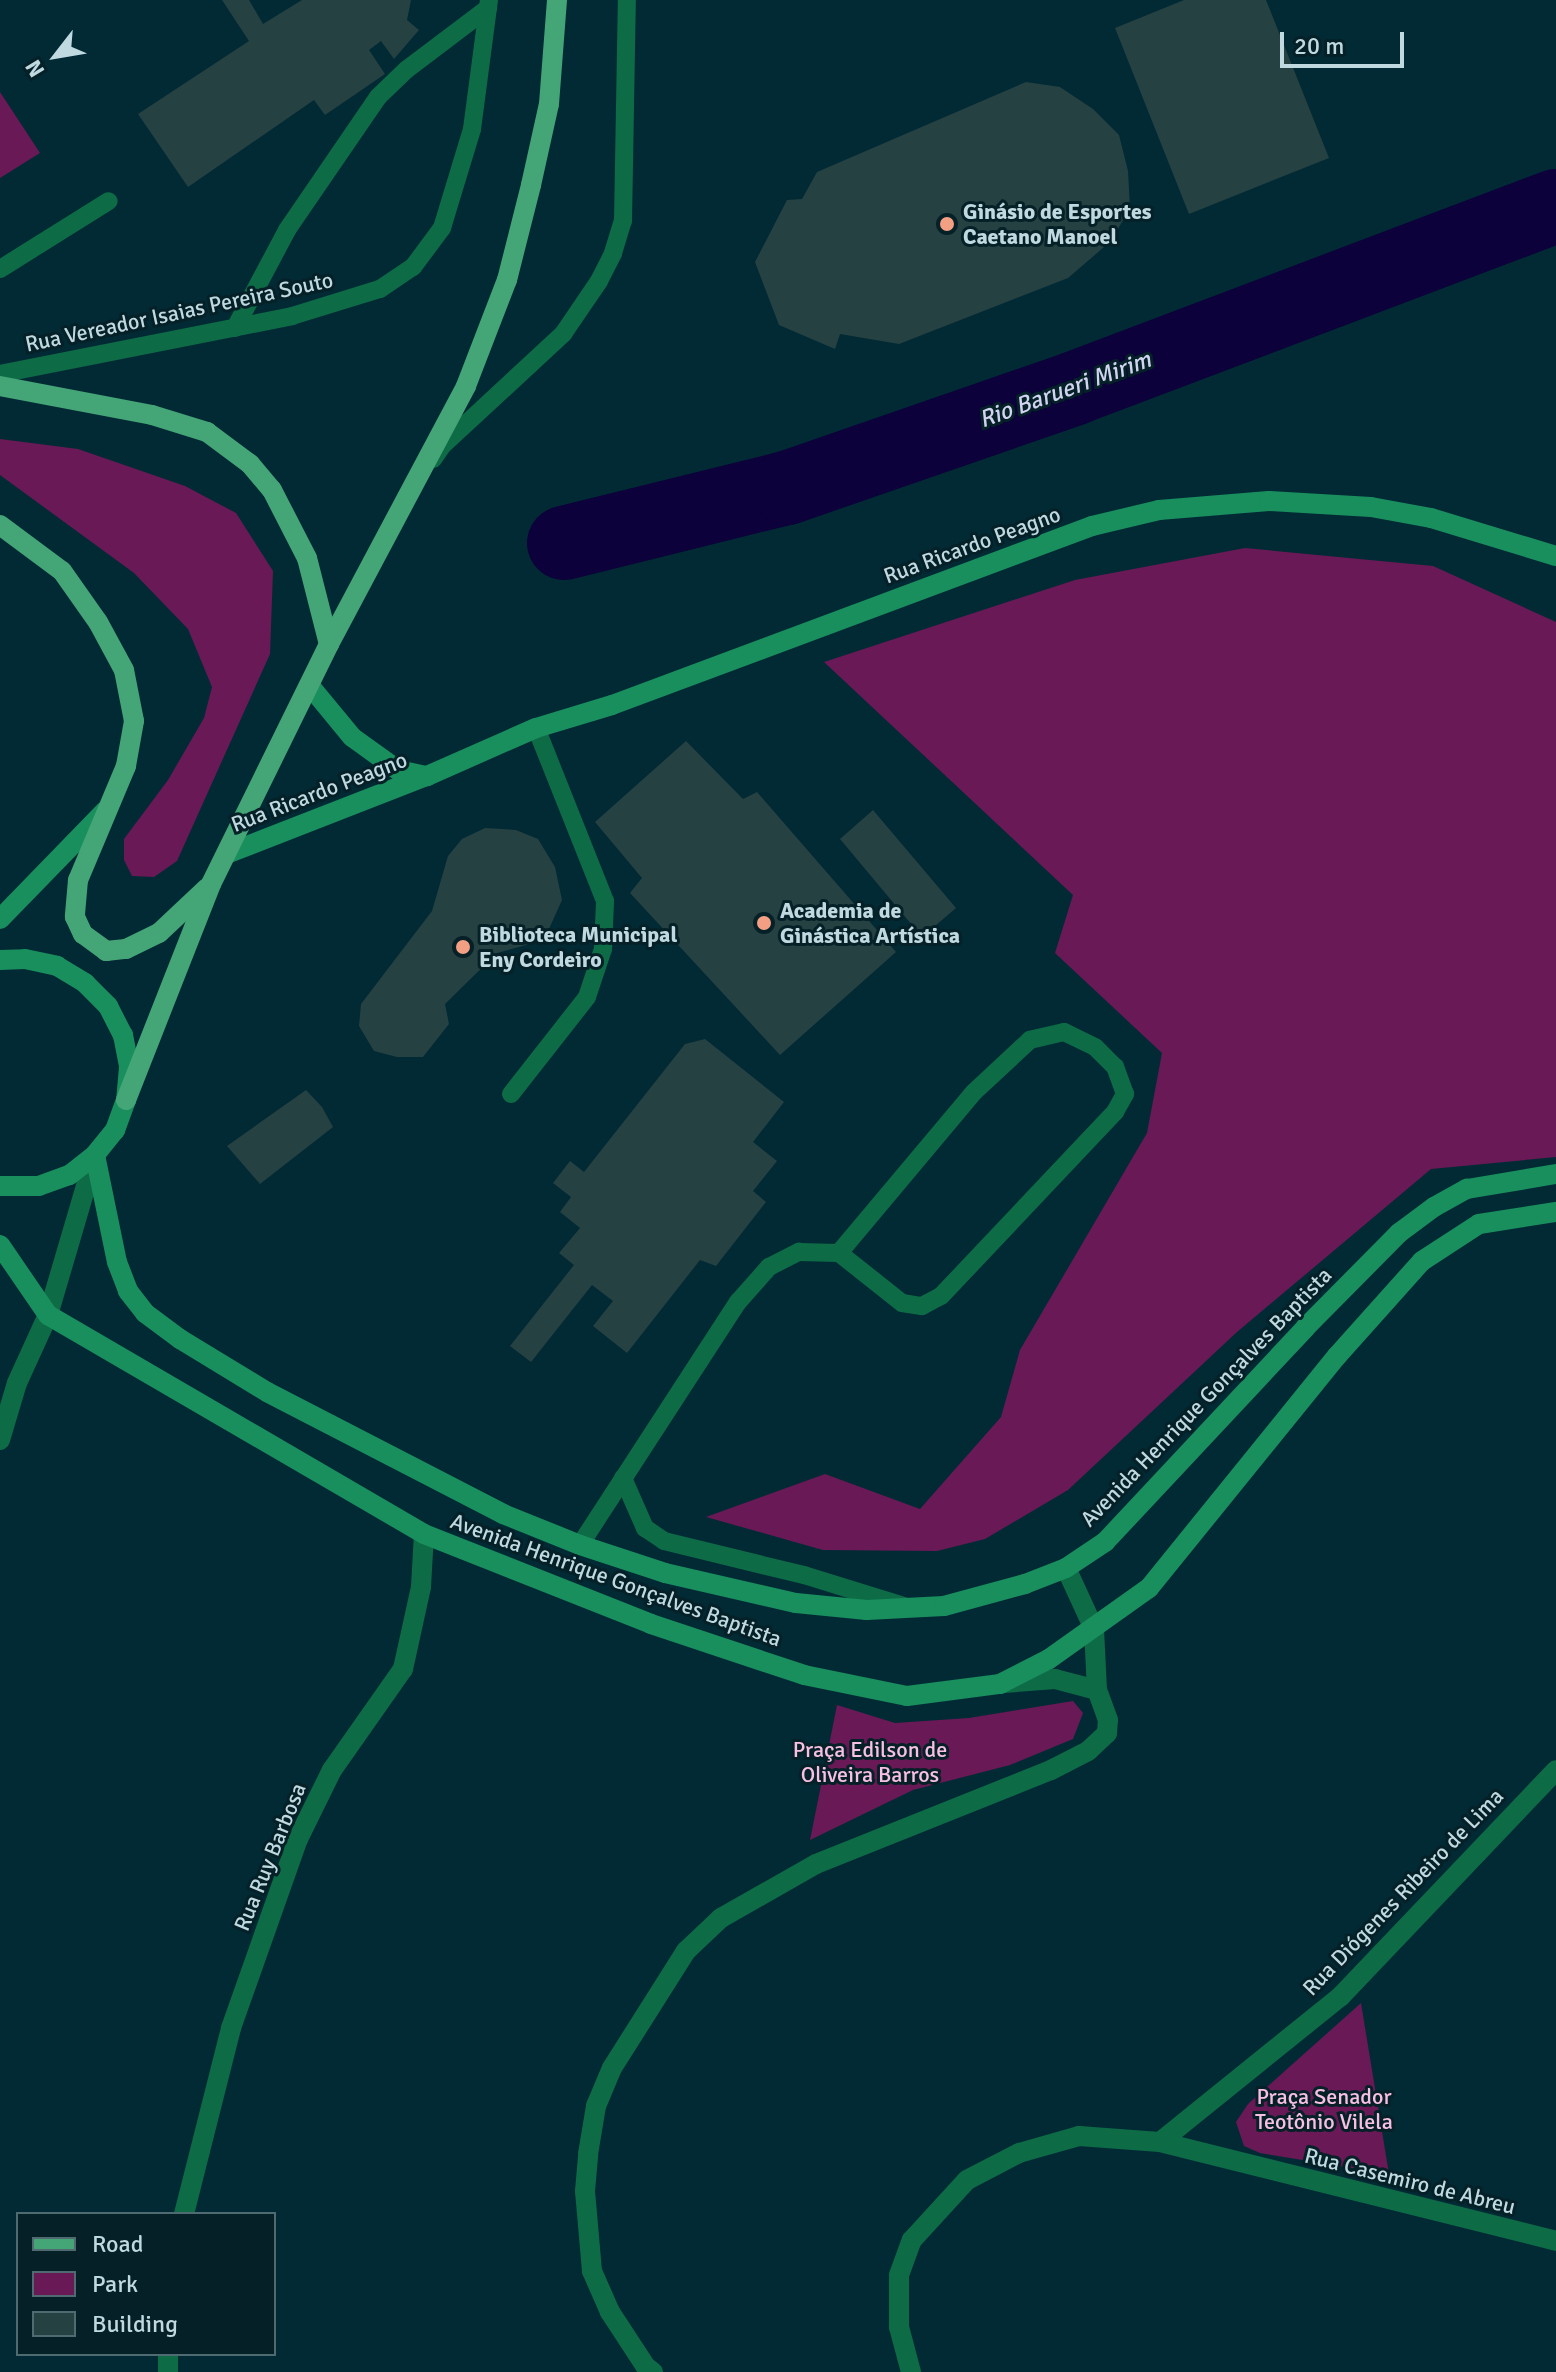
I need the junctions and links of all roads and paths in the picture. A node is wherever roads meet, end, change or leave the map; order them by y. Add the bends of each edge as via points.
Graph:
1 (557, 0) edge
2 (627, 0) edge
3 (488, 4) edge
4 (109, 201) dead end
5 (0, 269) edge
6 (235, 328) junction
7 (0, 374) edge
8 (0, 386) edge
9 (408, 498) junction
10 (0, 525) edge
11 (1556, 556) edge
12 (329, 644) junction
13 (310, 686) junction
14 (536, 728) junction
15 (427, 776) junction
16 (105, 811) junction
17 (229, 853) junction
18 (211, 884) junction
19 (0, 919) edge
20 (0, 960) edge
21 (511, 1094) dead end
22 (126, 1100) junction
23 (95, 1155) junction
24 (1556, 1174) edge
25 (0, 1186) edge
26 (1556, 1212) edge
27 (0, 1245) edge
28 (839, 1253) junction
29 (48, 1315) junction
30 (0, 1440) edge
31 (623, 1478) junction
32 (424, 1534) junction
33 (580, 1545) junction
34 (1066, 1568) junction
35 (907, 1607) junction
36 (1094, 1629) junction
37 (1000, 1684) junction
38 (1097, 1690) junction
39 (1556, 1770) edge
40 (1160, 2142) junction
41 (185, 2212) edge
42 (1556, 2241) edge
43 (646, 2370) edge
44 (911, 2372) edge

1 - 9 main road via 549,104 507,280 466,386
2 - 9 lane via 623,221 613,253 563,334 442,446
3 - 6 lane via 378,97 287,230
3 - 6 lane, Rua Vereador Isaias Pereira Souto via 472,129 442,228 413,267 355,299
4 - 5 lane
6 - 7 lane, Rua Vereador Isaias Pereira Souto
8 - 12 main road via 152,415 207,432 250,464 272,490 307,558
9 - 12 main road
10 - 16 main road via 62,571 124,670 134,721 126,766
11 - 14 main road, Rua Ricardo Peagno via 1431,518 1371,507 1269,501 1159,510 1092,526 612,705
12 - 13 main road
13 - 15 main road, Rua Ricardo Peagno via 352,737 398,770
13 - 17 main road
14 - 15 main road, Rua Ricardo Peagno
14 - 21 lane via 605,901 603,949 587,997
15 - 17 main road, Rua Ricardo Peagno
16 - 18 main road via 75,892 75,917 95,946 126,949 159,933
16 - 19 main road
17 - 18 main road
18 - 22 main road
20 - 22 main road via 57,966 108,1006 125,1046
22 - 23 main road via 115,1130
23 - 25 main road via 69,1175 39,1186
23 - 29 street
23 - 33 main road, Avenida Henrique Gonçalves Baptista via 117,1262 128,1291 145,1313 267,1392 393,1460
24 - 34 main road, Avenida Henrique Gonçalves Baptista via 1467,1189 1399,1233 1105,1542
26 - 36 main road, Avenida Henrique Gonçalves Baptista via 1479,1224 1422,1261 1346,1345 1149,1588
27 - 29 main road
28 - 28 lane via 974,1092 1030,1040 1064,1032 1095,1047 1115,1067 1125,1094 1115,1112 941,1296 922,1306 902,1303
28 - 31 lane via 799,1252 769,1267 738,1302
29 - 30 street via 17,1383
29 - 32 main road, Avenida Henrique Gonçalves Baptista
31 - 33 lane
31 - 35 lane via 645,1528 664,1541
32 - 37 main road, Avenida Henrique Gonçalves Baptista via 651,1624 804,1675 907,1696
32 - 41 street, Rua Ruy Barbosa via 421,1587 403,1669 332,1770 298,1839 231,2028
33 - 35 main road, Avenida Henrique Gonçalves Baptista via 665,1573 796,1603 867,1610
34 - 35 main road, Avenida Henrique Gonçalves Baptista via 981,1597
34 - 36 street
36 - 37 main road, Avenida Henrique Gonçalves Baptista
36 - 38 street
37 - 38 street via 1055,1679
38 - 43 street via 1107,1733 1088,1751 791,1878 721,1918 686,1951 654,1996 596,2106 585,2191 592,2271
39 - 40 street, Rua Diógenes Ribeiro de Lima via 1340,1997
40 - 42 street, Rua Casemiro de Abreu
40 - 44 street via 1079,2136 1019,2153 967,2180 912,2240 899,2275 899,2327

